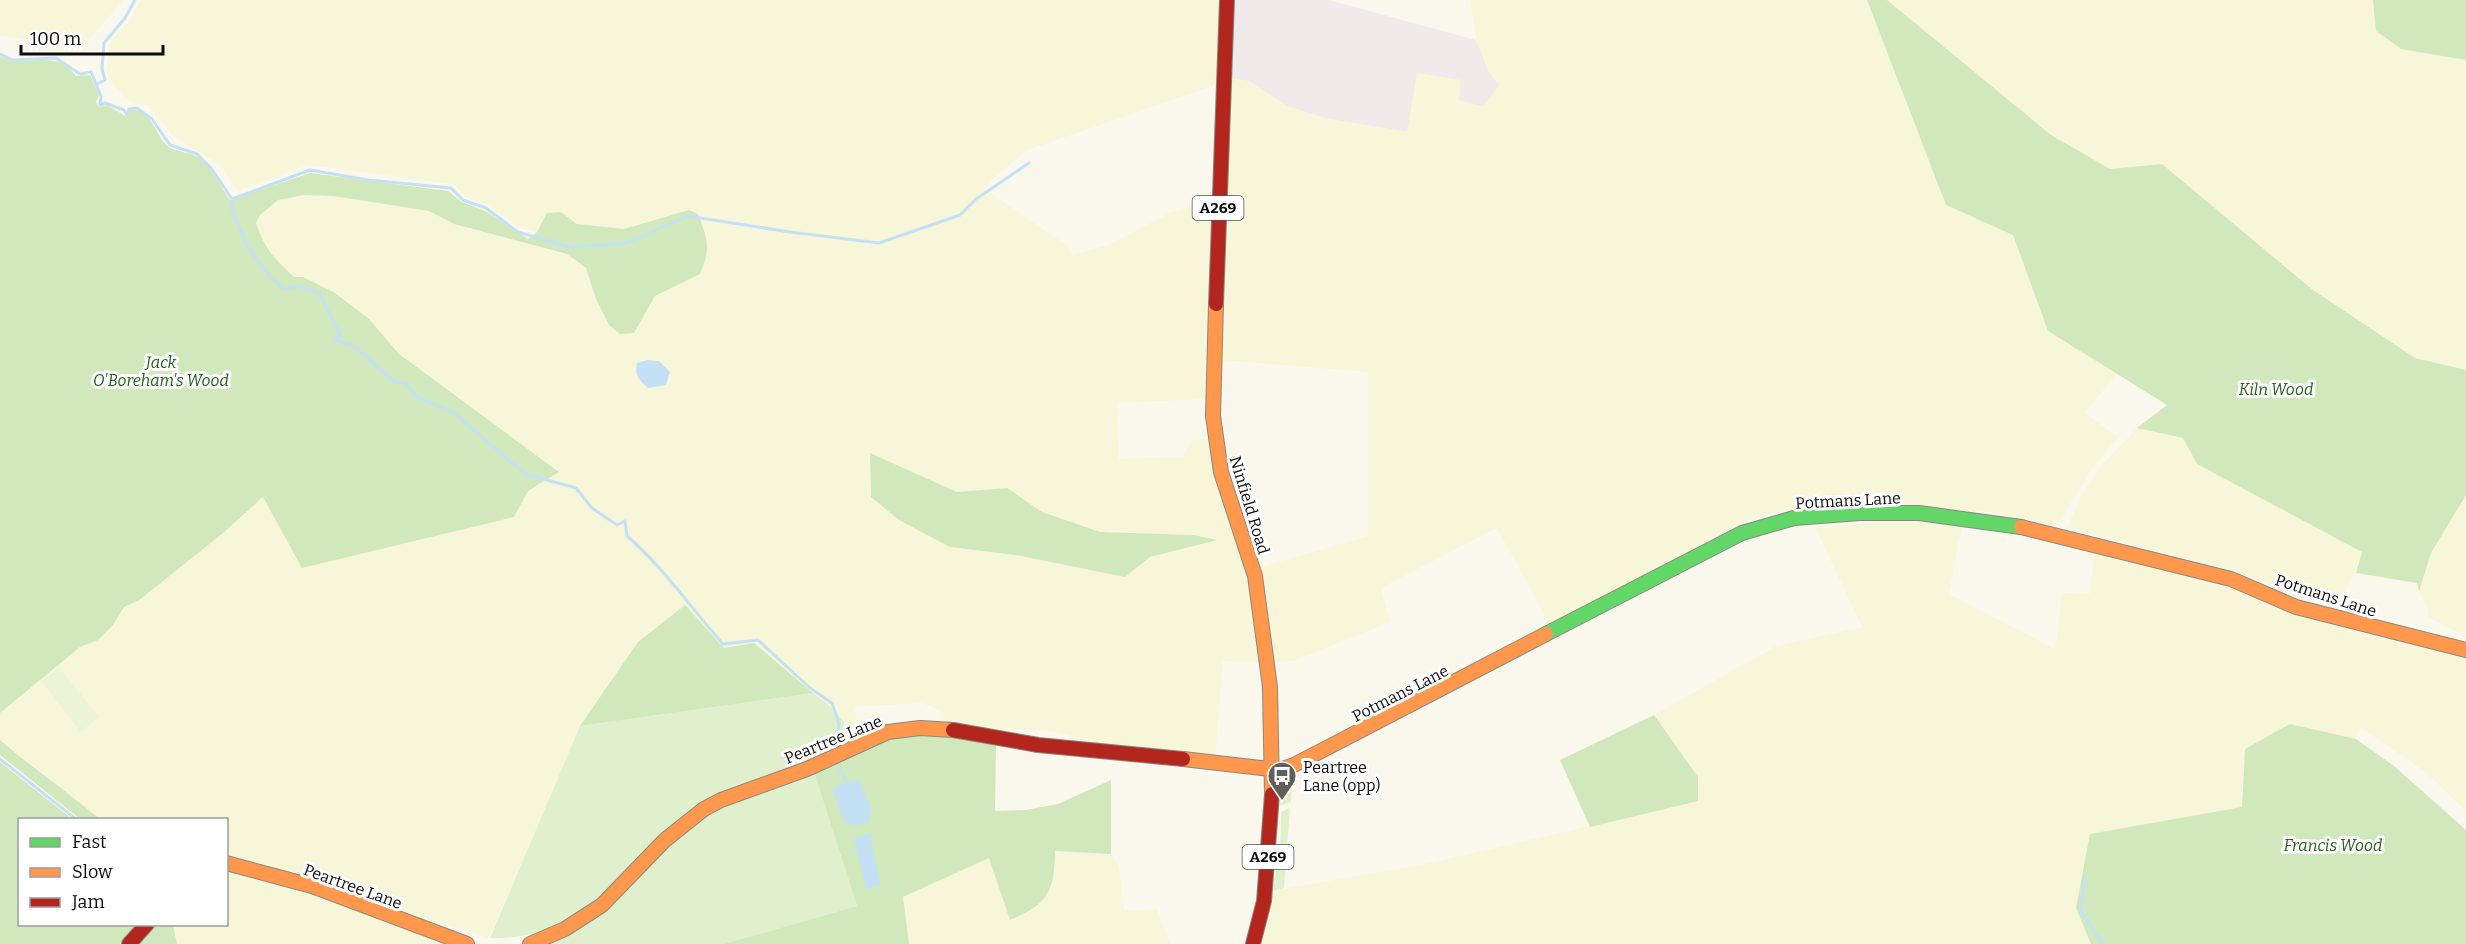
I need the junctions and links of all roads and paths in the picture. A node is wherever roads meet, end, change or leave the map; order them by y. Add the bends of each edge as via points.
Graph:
1 (1227, 0) edge
2 (2466, 650) edge
3 (1273, 768) junction
4 (228, 864) edge
5 (145, 926) edge
6 (129, 944) edge
7 (467, 944) edge
8 (530, 944) edge
9 (1253, 944) edge

1 - 3 street, Ninfield Road / A269 via 1213,416 1221,472 1255,576 1270,687
2 - 3 street, Potmans Lane via 2296,607 2231,579 2019,526 1919,513 1794,518 1742,533 1294,765
3 - 8 street, Peartree Lane via 1038,745 952,730 888,732 704,809 665,840 602,905 565,929
3 - 9 street, Ninfield Road / A269 via 1264,901
4 - 7 street, Peartree Lane via 312,886
5 - 6 street

